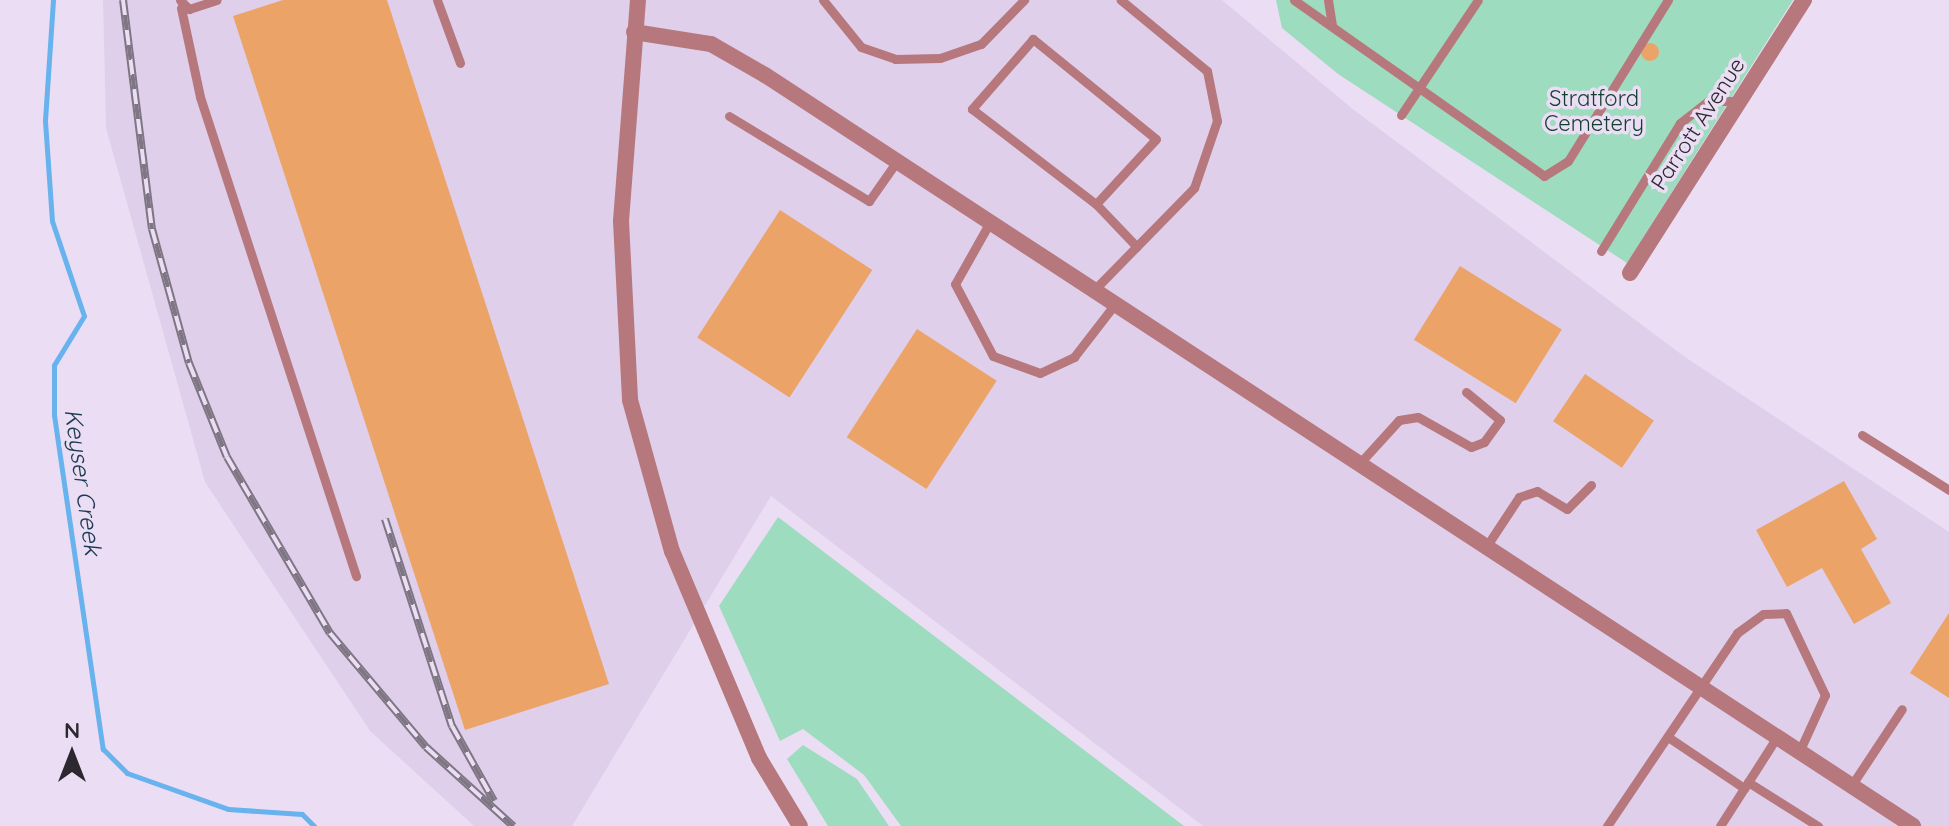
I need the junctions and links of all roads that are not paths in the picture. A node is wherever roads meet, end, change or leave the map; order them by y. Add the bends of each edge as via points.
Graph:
1 (217, 0) edge
2 (437, 0) edge
3 (638, 0) edge
4 (823, 0) edge
5 (1024, 0) edge
6 (1121, 0) edge
7 (1294, 0) edge
8 (1328, 0) edge
9 (1478, 0) edge
10 (1668, 0) edge
11 (1804, 0) edge
12 (181, 4) edge
13 (1334, 28) junction
14 (634, 32) junction
15 (460, 63) dead end
16 (1419, 90) junction
17 (1738, 101) junction
18 (1401, 115) dead end
19 (729, 116) dead end
20 (897, 161) junction
21 (1096, 204) junction
22 (990, 222) junction
23 (1137, 247) junction
24 (1601, 251) dead end
25 (1630, 273) dead end
26 (1094, 290) junction
27 (1115, 304) junction
28 (1466, 392) dead end
29 (1862, 435) dead end
30 (1359, 464) junction
31 (1591, 485) dead end
32 (1949, 490) edge
33 (1486, 547) junction
34 (356, 576) dead end
35 (1701, 687) junction
36 (1902, 709) dead end
37 (1668, 737) junction
38 (1777, 737) junction
39 (1799, 752) junction
40 (1746, 785) junction
41 (1851, 786) junction
42 (800, 826) edge
43 (1607, 826) edge
44 (1720, 826) edge
45 (1818, 826) edge
46 (1913, 826) edge

1 - 12 lane
2 - 15 lane
3 - 14 street
4 - 5 lane via 861,47 895,59 940,58 981,44
6 - 23 lane via 1207,71 1217,121 1194,188
7 - 13 lane
8 - 13 lane
9 - 16 lane
10 - 16 lane via 1562,170 1544,176 1528,169
11 - 17 street, Parrott Avenue
12 - 34 lane via 200,97
13 - 16 lane
14 - 20 street via 711,44
14 - 42 street via 621,221 630,400 672,551 759,758
16 - 18 lane
17 - 24 lane via 1708,101 1680,123
17 - 25 street, Parrott Avenue
19 - 20 lane via 869,201
20 - 22 street
21 - 21 lane via 972,109 1033,39 1156,139
21 - 23 lane
22 - 26 street
22 - 27 lane via 955,284 993,356 1040,373 1074,357
23 - 26 lane
26 - 27 street
27 - 30 street
28 - 30 lane via 1500,420 1484,442 1471,447 1418,417 1399,420
29 - 32 lane
30 - 33 street
31 - 33 lane via 1567,509 1537,491 1519,497
33 - 35 street
35 - 37 lane
35 - 38 street
35 - 39 lane via 1737,633 1763,614 1786,613 1825,695
36 - 41 lane
37 - 40 lane
37 - 43 lane
38 - 39 street
38 - 40 lane
39 - 41 street
40 - 44 lane
40 - 45 lane
41 - 46 street

